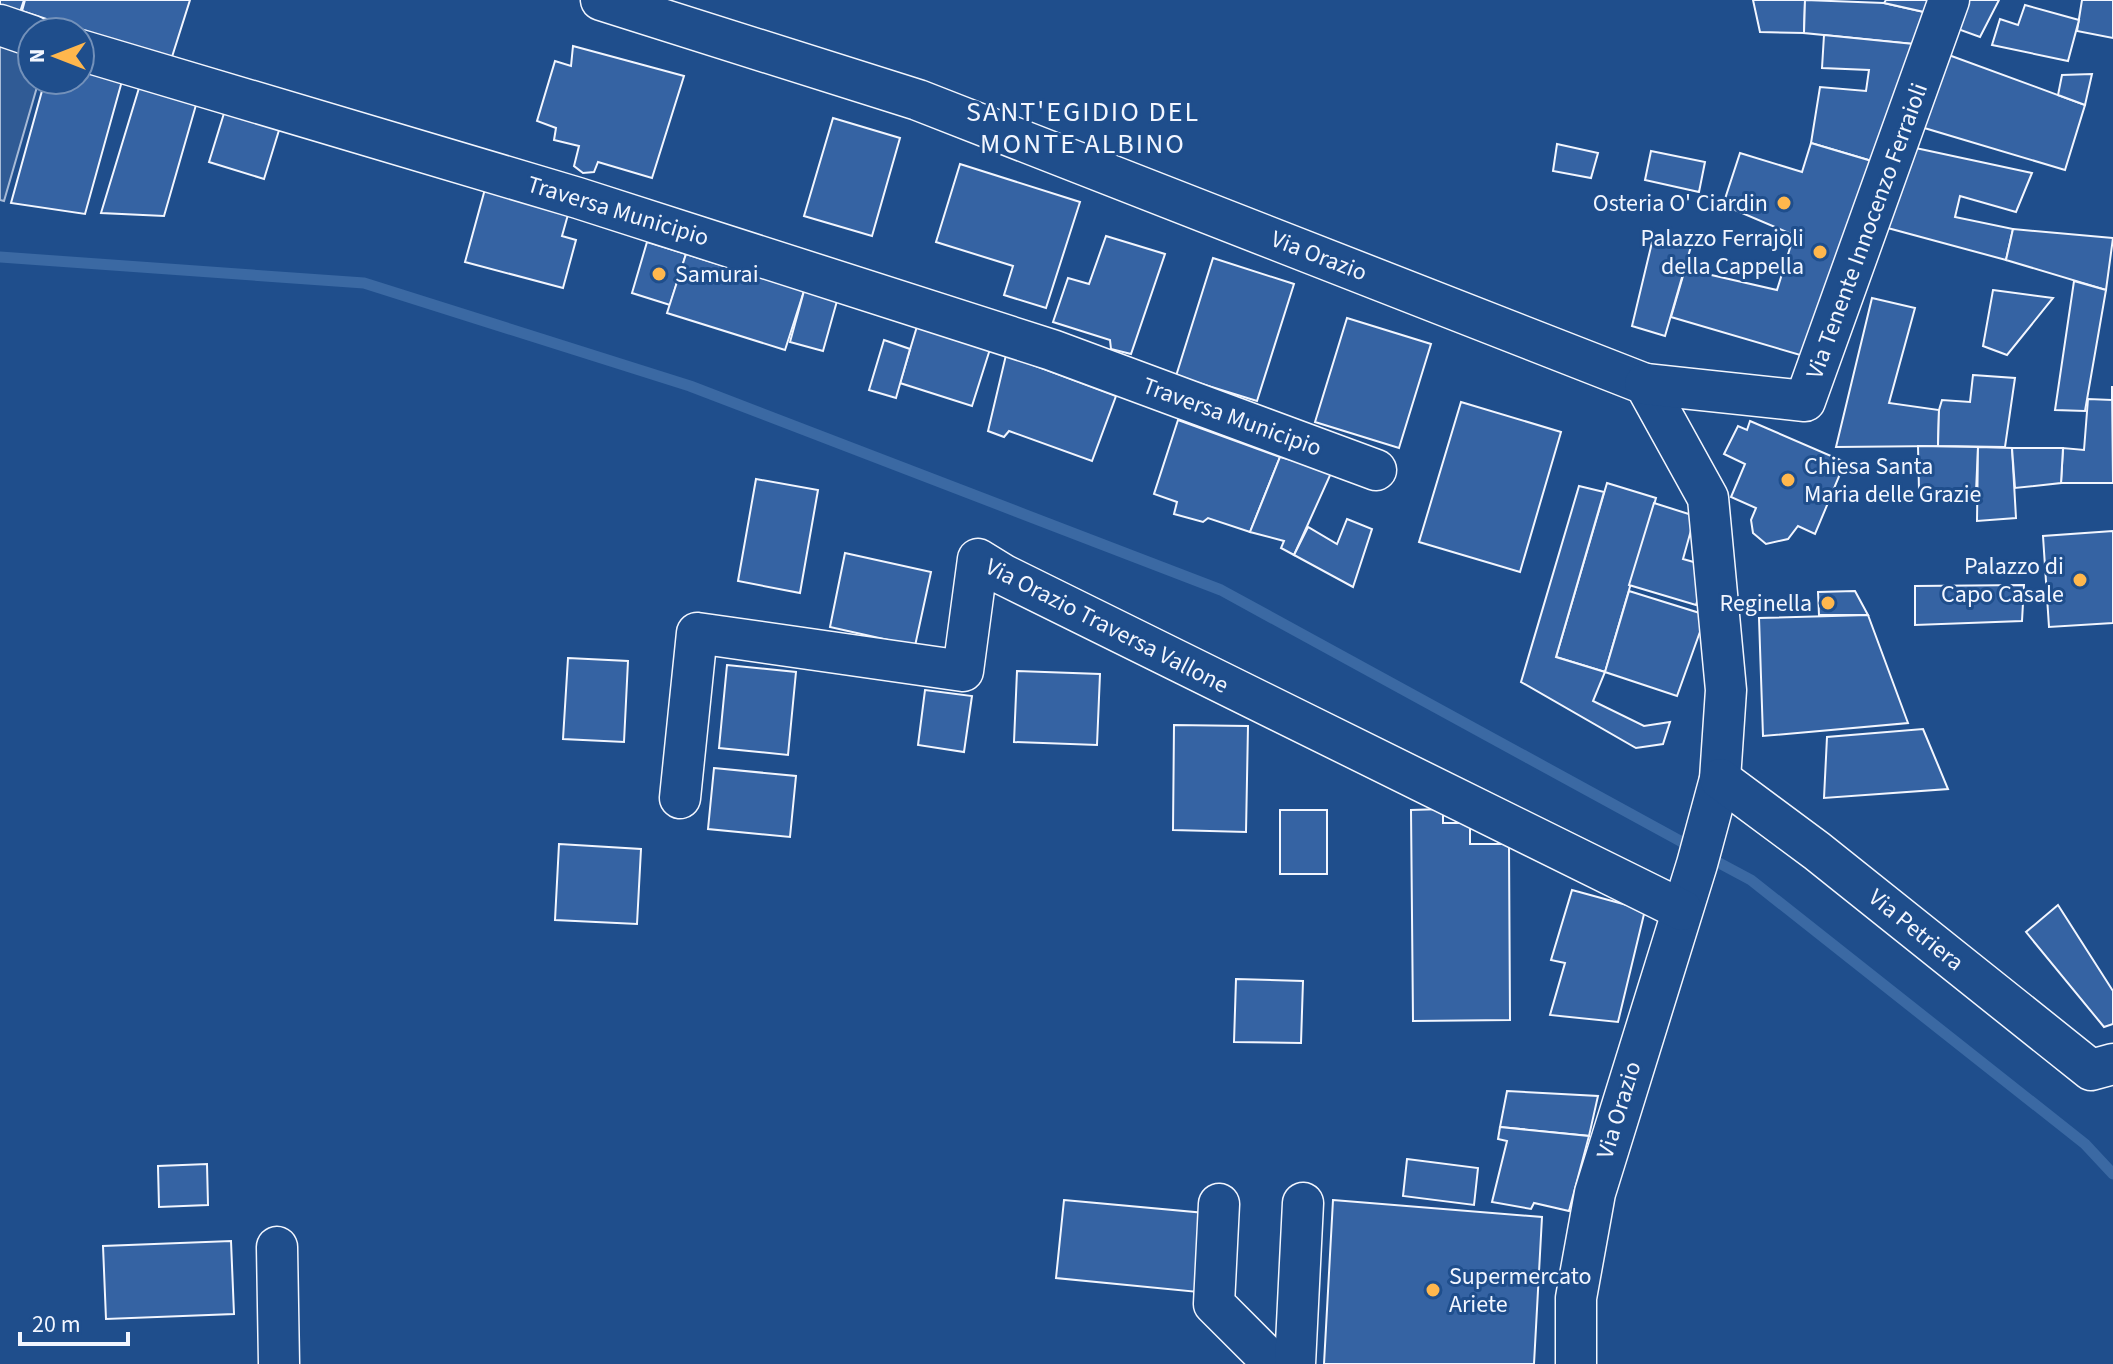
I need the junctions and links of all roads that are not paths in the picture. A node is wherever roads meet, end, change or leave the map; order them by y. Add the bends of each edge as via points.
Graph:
1 (601, 0) edge
2 (1949, 0) edge
3 (662, 10) edge
4 (96, 55) edge
5 (1645, 384) junction
6 (1376, 470) dead end
7 (1720, 779) junction
8 (680, 798) dead end
9 (1682, 910) junction
10 (2113, 1064) edge
11 (1303, 1203) dead end
12 (1219, 1204) dead end
13 (277, 1247) dead end
14 (279, 1364) edge
15 (1274, 1364) edge
16 (1295, 1364) edge
17 (1576, 1364) edge

1 - 3 street, Via Orazio
2 - 5 street, Via Tenente Innocenzo Ferraioli via 1805,401
3 - 5 street, Via Orazio via 918,100
4 - 6 street, Traversa Municipio via 578,198 1038,345
5 - 7 street via 1708,498 1726,690
7 - 9 street, Via Orazio
7 - 10 street, Via Petriera via 2091,1070
8 - 9 street, Via Orazio Traversa Vallone via 697,633 963,671 978,559
9 - 17 street, Via Orazio via 1595,1193 1576,1298
11 - 16 street
12 - 15 street via 1214,1304
13 - 14 street

